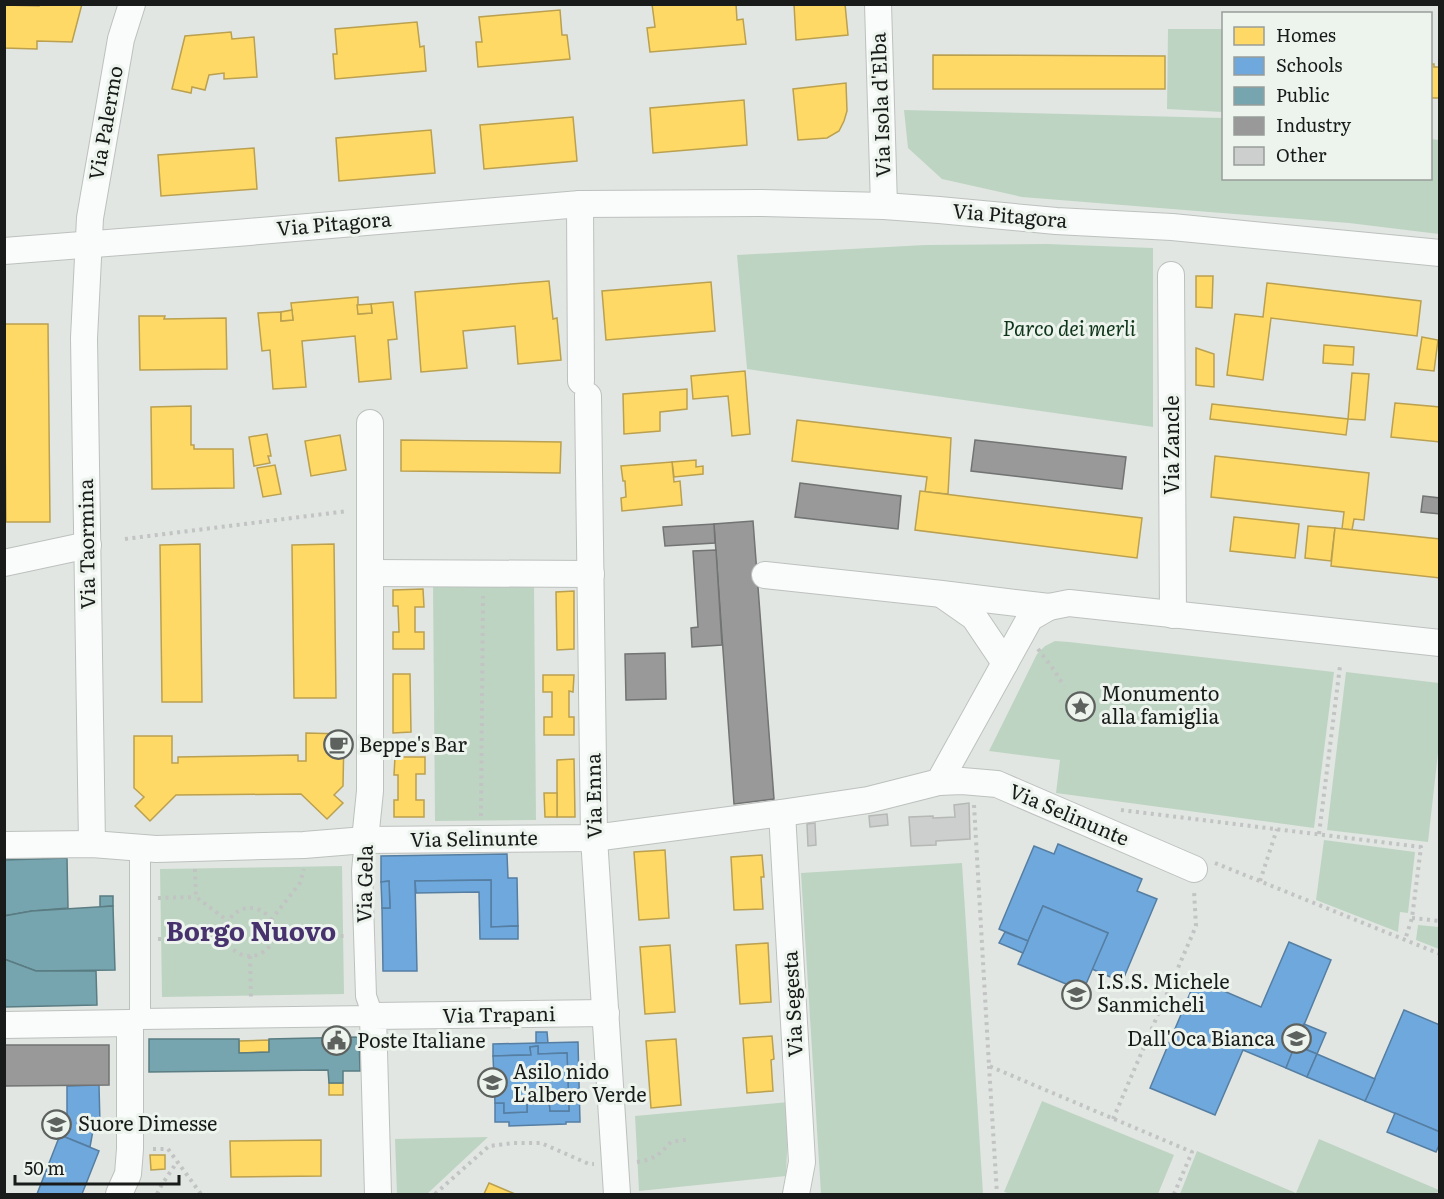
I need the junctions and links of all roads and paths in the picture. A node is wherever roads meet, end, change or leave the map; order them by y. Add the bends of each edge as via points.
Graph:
1 (132, 4) edge
2 (878, 4) edge
3 (580, 204) junction
4 (884, 206) junction
5 (87, 243) junction
6 (4, 251) edge
7 (1440, 253) edge
8 (1171, 275) dead end
9 (370, 423) dead end
10 (356, 510) dead end
11 (125, 539) dead end
12 (88, 545) junction
13 (4, 563) edge
14 (370, 573) junction
15 (591, 574) junction
16 (765, 575) dead end
17 (942, 594) junction
18 (483, 596) dead end
19 (1049, 607) junction
20 (1173, 615) junction
21 (1440, 643) edge
22 (1034, 644) dead end
23 (1005, 663) junction
24 (1340, 666) dead end
25 (1064, 686) dead end
26 (939, 782) junction
27 (979, 801) dead end
28 (1116, 810) dead end
29 (782, 813) junction
30 (481, 820) dead end
31 (1277, 829) junction
32 (1319, 834) junction
33 (594, 838) junction
34 (365, 840) junction
35 (92, 844) junction
36 (4, 845) edge
37 (140, 849) junction
38 (304, 862) dead end
39 (195, 864) dead end
40 (1194, 869) junction
41 (1260, 881) junction
42 (196, 897) junction
43 (156, 898) dead end
44 (1412, 918) junction
45 (271, 920) junction
46 (228, 921) junction
47 (1440, 921) edge
48 (348, 936) dead end
49 (227, 937) junction
50 (273, 937) junction
51 (155, 939) dead end
52 (1406, 940) junction
53 (1440, 954) edge
54 (250, 956) junction
55 (251, 999) dead end
56 (606, 1013) junction
57 (373, 1016) junction
58 (135, 1021) junction
59 (4, 1025) edge
60 (989, 1066) junction
61 (1113, 1119) junction
62 (690, 1139) dead end
63 (146, 1149) dead end
64 (177, 1162) junction
65 (615, 1162) junction
66 (119, 1194) edge
67 (157, 1194) edge
68 (201, 1194) edge
69 (378, 1194) edge
70 (435, 1194) edge
71 (617, 1194) edge
72 (796, 1194) edge
73 (998, 1194) edge
74 (1174, 1194) edge

1 - 5 street, Via Palermo via 121,39
2 - 4 street, Via Isola d'Elba
3 - 4 street, Via Pitagora
3 - 5 street, Via Pitagora
3 - 15 street, Via Enna
4 - 7 street, Via Pitagora via 1172,227
5 - 6 street, Via Pitagora
5 - 12 street, Via Taormina via 84,338
8 - 20 street, Via Zancle
9 - 14 street, Via Gela
10 - 11 path
12 - 13 street
12 - 35 street, Via Taormina
14 - 15 street
14 - 34 street, Via Gela via 370,791
15 - 33 street, Via Enna
16 - 17 street
17 - 19 street
17 - 23 street via 974,617
18 - 30 path
19 - 20 street via 1069,603
19 - 23 street via 1030,618
20 - 21 street
22 - 25 path
23 - 26 street
24 - 32 path
26 - 29 street, Via Selinunte via 868,800
26 - 40 street, Via Selinunte via 997,784
27 - 60 path via 973,800
28 - 31 path
29 - 33 street, Via Selinunte
29 - 72 street, Via Segesta via 802,1162
31 - 32 path
31 - 41 path
32 - 44 path via 1421,847
33 - 34 street, Via Selinunte
33 - 56 street, Via Enna
34 - 37 street, Via Selinunte
34 - 57 street, Via Gela via 362,871 366,996
35 - 36 street, Via Selinunte
35 - 37 street, Via Selinunte
37 - 58 street
38 - 45 path via 300,883
39 - 42 path
40 - 41 path via 1199,857
40 - 61 path via 1196,926
41 - 52 path
42 - 43 path
42 - 46 path
44 - 47 path
44 - 52 path
45 - 46 path via 264,912 244,908
45 - 50 path
46 - 49 path
48 - 50 path
49 - 51 path
49 - 54 path via 235,951
50 - 54 path via 265,951
52 - 53 path
54 - 55 path
56 - 57 street, Via Trapani
56 - 65 street, Via Enna
57 - 58 street, Via Trapani
57 - 69 street, Via Gela
58 - 59 street, Via Trapani
58 - 66 street via 128,1174
60 - 61 path
60 - 73 path
61 - 74 path via 1192,1152
62 - 65 path via 671,1142 652,1159
63 - 64 path via 168,1149
64 - 67 path
64 - 68 path
65 - 70 path via 589,1164 541,1143 489,1146
65 - 71 street, Via Enna

